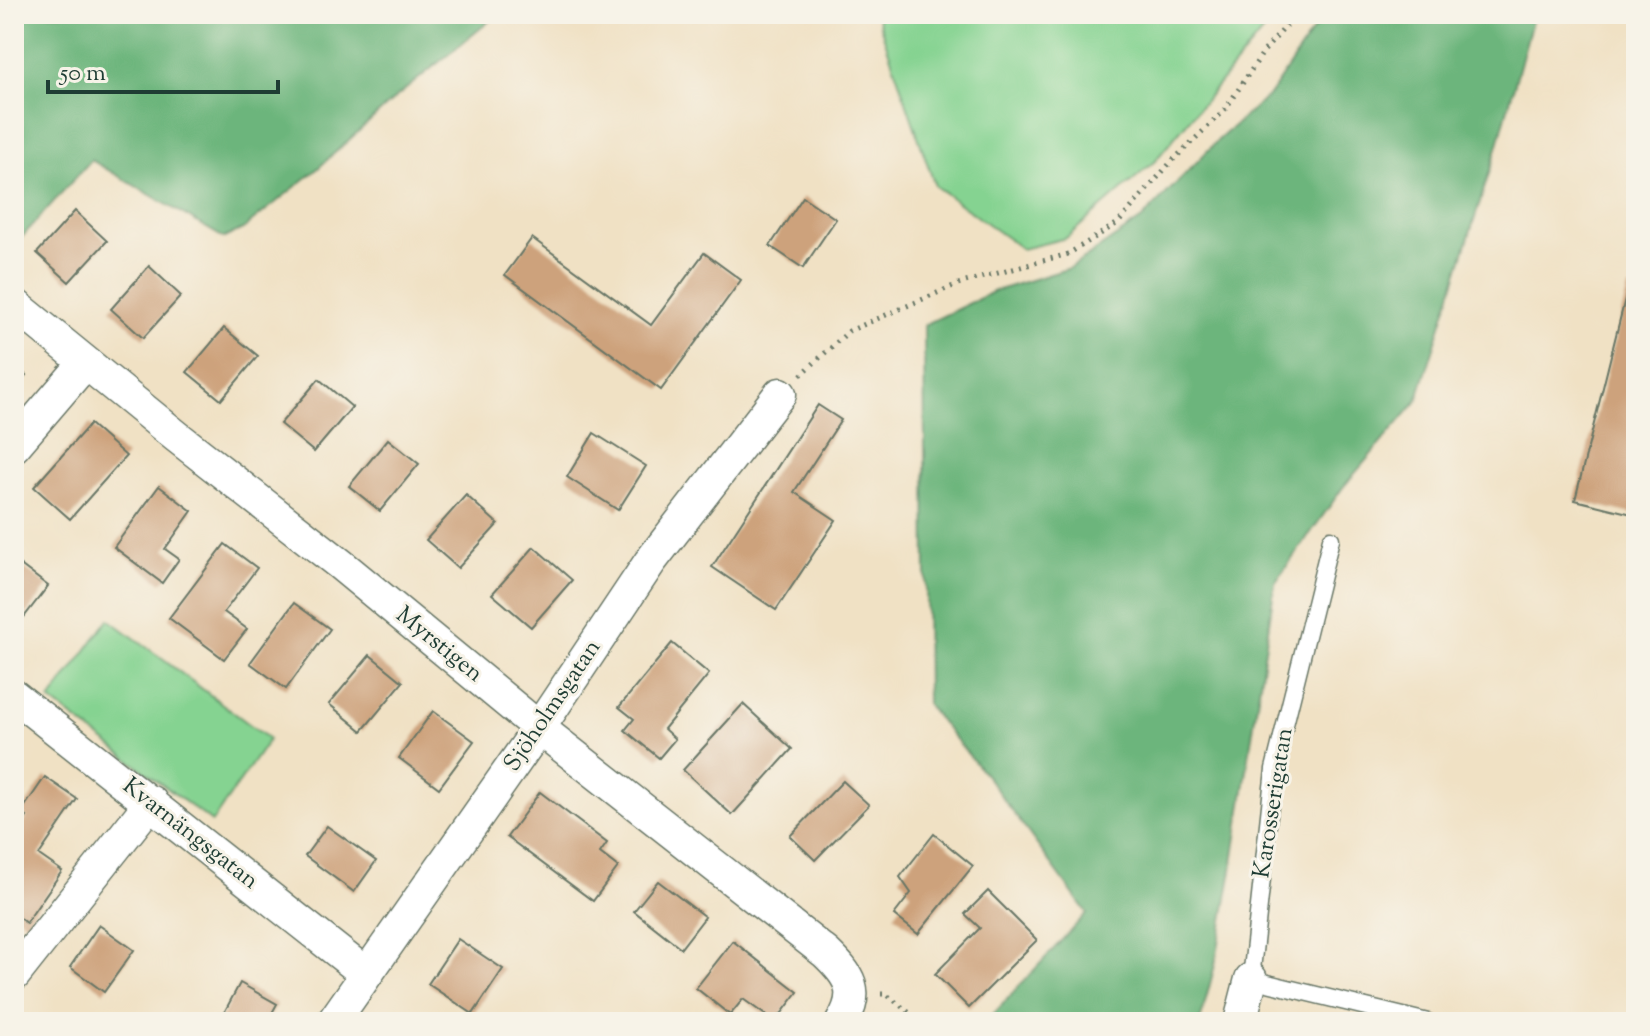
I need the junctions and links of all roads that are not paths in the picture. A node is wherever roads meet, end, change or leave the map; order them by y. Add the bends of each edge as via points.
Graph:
1 (14, 304) edge
2 (85, 363) junction
3 (780, 394) road end
4 (14, 446) edge
5 (1331, 539) dead end
6 (14, 696) edge
7 (539, 728) junction
8 (151, 802) junction
9 (365, 973) junction
10 (14, 975) edge
11 (1251, 979) junction
12 (847, 1007) edge
13 (333, 1022) edge
14 (1240, 1022) edge
15 (1428, 1022) edge

1 - 2 street, Myrstigen
2 - 4 street
2 - 7 street, Myrstigen
3 - 7 street, Sjöholmsgatan via 650,562
5 - 11 lane, Karosserigatan via 1274,769
6 - 8 street, Kvarnängsgatan
7 - 9 street, Sjöholmsgatan
7 - 12 street, Myrstigen via 826,953 846,972
8 - 9 street, Kvarnängsgatan
8 - 10 street
9 - 13 street, Sjöholmsgatan
11 - 14 street, Karosserigatan
11 - 15 lane

